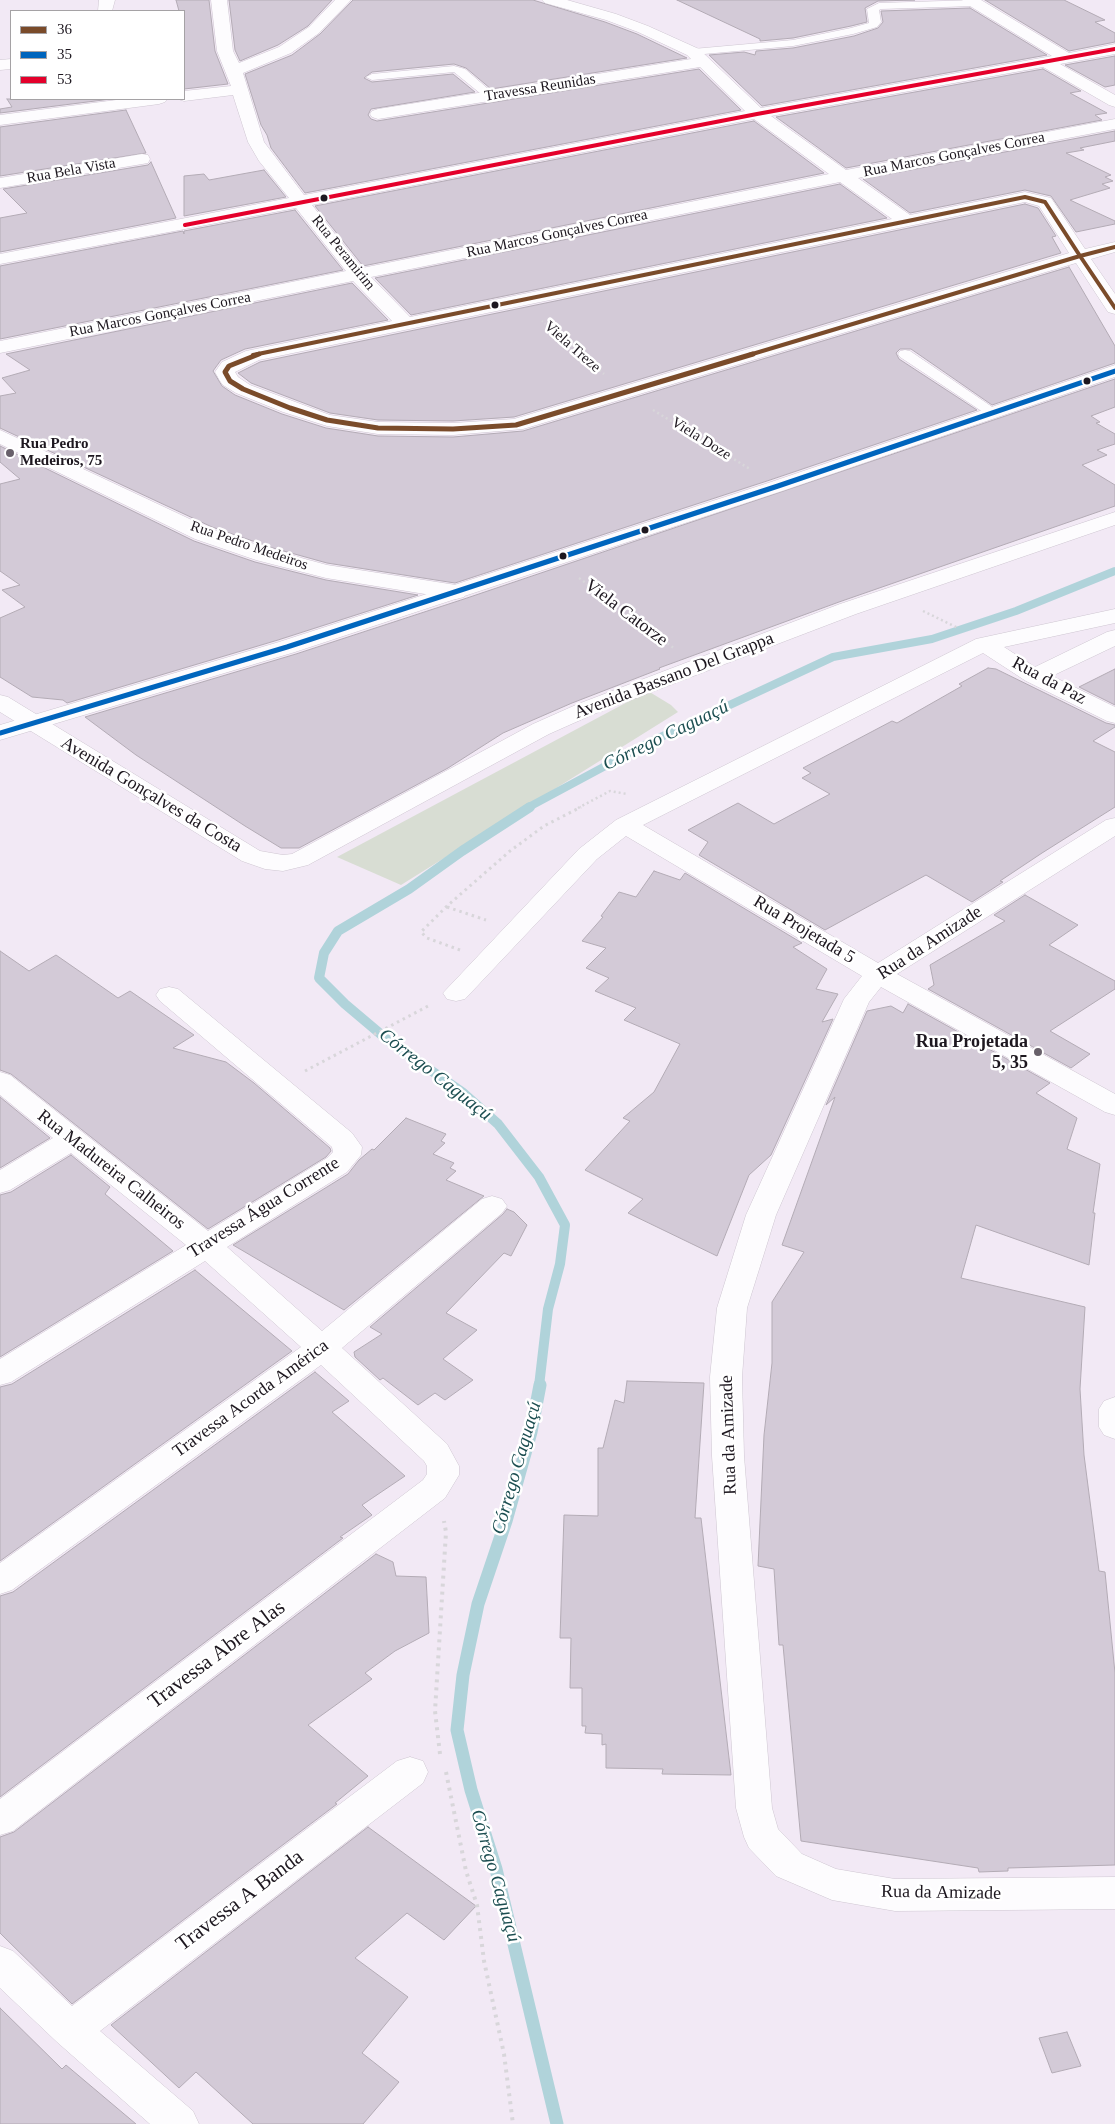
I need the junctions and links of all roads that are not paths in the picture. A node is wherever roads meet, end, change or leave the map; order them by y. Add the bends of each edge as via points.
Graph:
1 (219, 0) edge
2 (343, 0) edge
3 (550, 0) edge
4 (972, 2) edge
5 (1115, 48) edge
6 (698, 57) junction
7 (1064, 57) junction
8 (1044, 60) junction
9 (234, 71) junction
10 (372, 77) dead end
11 (238, 90) junction
12 (185, 96) edge
13 (490, 96) junction
14 (151, 100) edge
15 (1115, 102) edge
16 (378, 114) dead end
17 (757, 114) junction
18 (0, 120) edge
19 (1115, 124) edge
20 (142, 159) dead end
21 (843, 176) junction
22 (0, 183) edge
23 (302, 203) junction
24 (906, 221) junction
25 (1115, 246) edge
26 (1080, 256) junction
27 (0, 259) edge
28 (358, 275) junction
29 (1115, 308) edge
30 (406, 324) junction
31 (0, 347) edge
32 (905, 354) dead end
33 (1115, 371) edge
34 (994, 412) junction
35 (0, 436) edge
36 (1115, 518) edge
37 (456, 592) junction
38 (1115, 616) edge
39 (1115, 637) edge
40 (984, 644) junction
41 (1034, 676) junction
42 (0, 702) edge
43 (1115, 716) edge
44 (33, 724) junction
45 (0, 733) edge
46 (625, 825) junction
47 (1115, 825) edge
48 (251, 856) joint
49 (878, 974) junction
50 (456, 993) dead end
51 (169, 995) dead end
52 (0, 1081) edge
53 (1115, 1106) edge
54 (72, 1140) junction
55 (0, 1183) edge
56 (492, 1206) dead end
57 (206, 1245) junction
58 (322, 1348) junction
59 (0, 1374) edge
60 (1115, 1409) edge
61 (1115, 1427) edge
62 (434, 1489) joint
63 (0, 1581) edge
64 (426, 1766) road end
65 (0, 1820) edge
66 (1115, 1893) edge
67 (0, 1963) edge
68 (71, 2030) junction
69 (179, 2124) edge

1 - 9 street, Rua Peramirim via 225,51
2 - 9 street via 314,30 284,50
3 - 6 street via 643,28
4 - 6 lane via 878,6 873,9 876,22 853,31
4 - 7 street
5 - 7 street
6 - 13 street, Travessa Reunidas
6 - 17 street
7 - 8 street
8 - 15 street
8 - 17 street
9 - 11 street, Rua Peramirim
10 - 13 lane via 454,69 461,71
11 - 12 street
11 - 23 street, Rua Peramirim via 256,142
13 - 16 street, Travessa Reunidas
14 - 18 street
17 - 21 street
17 - 23 street
19 - 21 street, Rua Marcos Gonçalves Correa
20 - 22 street, Rua Bela Vista
21 - 24 street
21 - 28 street, Rua Marcos Gonçalves Correa
23 - 27 street
23 - 28 street, Rua Peramirim
24 - 26 street via 1024,197 1045,202
24 - 30 street
25 - 26 street
26 - 29 street
26 - 30 street via 516,424 453,429 378,428 327,420 243,389 225,372 228,366 253,355
28 - 30 street, Rua Peramirim
28 - 31 street, Rua Marcos Gonçalves Correa
32 - 34 lane
33 - 34 street
34 - 37 street
35 - 37 street, Rua Pedro Medeiros via 203,534 264,555 326,571
36 - 48 street, Avenida Bassano Del Grappa via 848,608 586,709 541,729 299,860 283,863
37 - 44 street
38 - 40 street
39 - 41 street
40 - 41 street, Rua da Paz
40 - 46 street
41 - 43 street, Rua da Paz
42 - 44 street, Avenida Gonçalves da Costa
44 - 45 street
44 - 48 street, Avenida Gonçalves da Costa
46 - 49 street, Rua Projetada 5
46 - 50 street via 588,854
47 - 49 street, Rua da Amizade
49 - 53 street, Rua Projetada 5
49 - 66 street, Rua da Amizade via 857,999 761,1215 732,1308 726,1377 728,1456 754,1808 762,1837 789,1865 832,1884 895,1895
51 - 57 street, Travessa Água Corrente via 348,1147 347,1155 337,1165
52 - 54 street, Rua Madureira Calheiros
54 - 55 street
54 - 57 street, Rua Madureira Calheiros
56 - 58 street, Travessa Acorda América
57 - 58 street, Rua Madureira Calheiros
57 - 59 street, Travessa Água Corrente
58 - 62 street, Rua Madureira Calheiros via 436,1453 443,1466 443,1475
58 - 63 street, Travessa Acorda América
60 - 61 street
62 - 65 street, Travessa Abre Alas
64 - 68 street, Travessa A Banda
67 - 68 street
68 - 69 street

